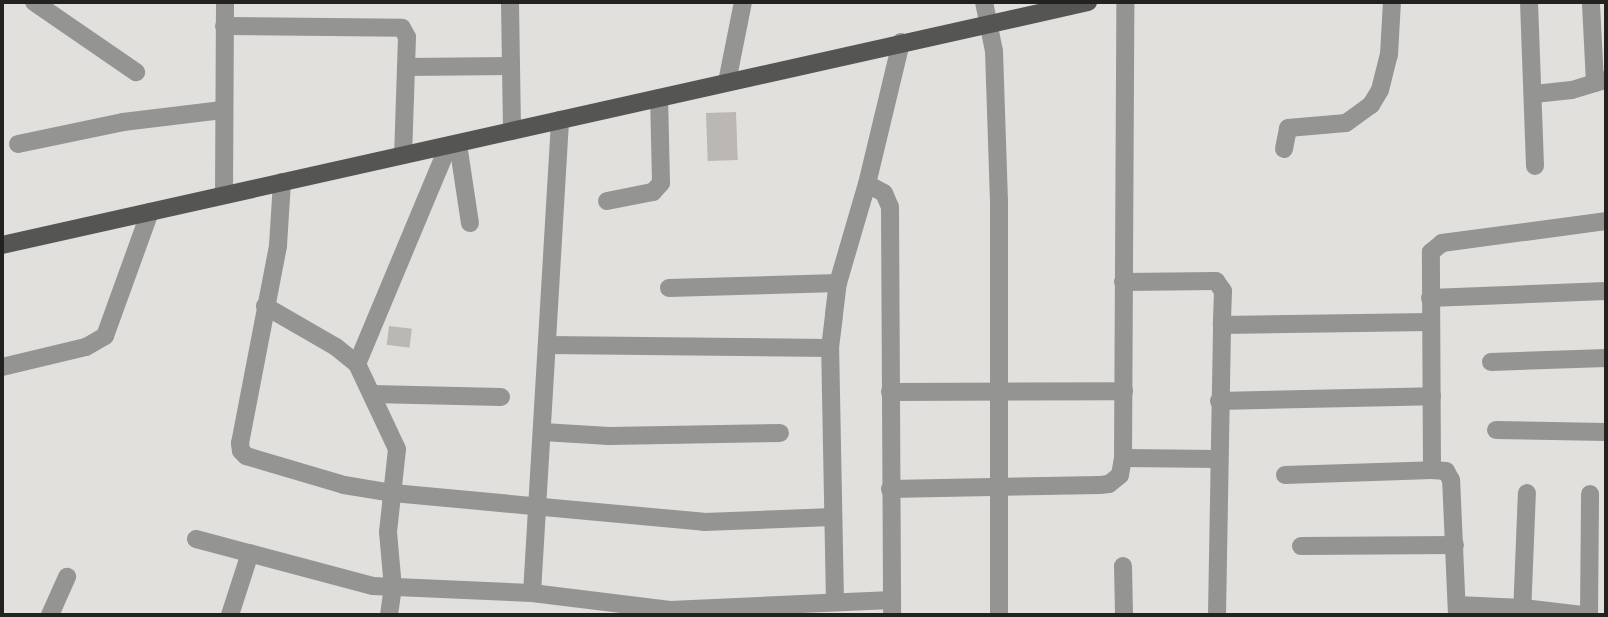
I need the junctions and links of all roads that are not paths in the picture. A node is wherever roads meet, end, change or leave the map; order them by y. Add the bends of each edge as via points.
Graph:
1 (34, 2) edge
2 (225, 2) edge
3 (510, 2) edge
4 (743, 2) edge
5 (984, 2) edge
6 (1088, 2) edge
7 (1125, 2) edge
8 (1392, 2) edge
9 (1529, 2) edge
10 (1591, 4) dead end
11 (988, 23) junction
12 (224, 26) junction
13 (901, 42) junction
14 (511, 66) junction
15 (406, 68) junction
16 (136, 72) dead end
17 (1601, 81) edge
18 (727, 82) junction
19 (1534, 93) junction
20 (659, 97) junction
21 (222, 110) junction
22 (560, 120) junction
23 (512, 131) junction
24 (18, 144) dead end
25 (453, 145) junction
26 (1284, 149) dead end
27 (403, 155) junction
28 (1535, 166) dead end
29 (282, 182) junction
30 (867, 184) junction
31 (224, 195) junction
32 (607, 201) dead end
33 (150, 212) junction
34 (1606, 221) edge
35 (470, 223) dead end
36 (2, 245) edge
37 (1123, 282) junction
38 (838, 284) junction
39 (669, 288) dead end
40 (1606, 291) edge
41 (1430, 299) junction
42 (265, 306) junction
43 (1431, 322) junction
44 (1222, 325) junction
45 (548, 345) junction
46 (830, 348) junction
47 (1606, 358) edge
48 (1491, 362) dead end
49 (357, 364) junction
50 (2, 367) edge
51 (999, 391) junction
52 (1124, 391) junction
53 (890, 392) junction
54 (372, 394) junction
55 (1432, 396) junction
56 (501, 397) dead end
57 (1219, 401) junction
58 (1496, 430) dead end
59 (543, 432) junction
60 (1606, 432) edge
61 (780, 433) dead end
62 (1123, 458) junction
63 (1219, 458) junction
64 (1432, 470) junction
65 (1285, 475) dead end
66 (998, 488) junction
67 (890, 489) junction
68 (393, 493) junction
69 (1527, 493) dead end
70 (1590, 494) dead end
71 (537, 506) junction
72 (832, 517) junction
73 (196, 539) dead end
74 (1455, 545) junction
75 (1300, 546) dead end
76 (250, 553) junction
77 (1123, 566) dead end
78 (67, 577) dead end
79 (393, 588) junction
80 (532, 593) junction
81 (835, 602) junction
82 (892, 608) edge
83 (1457, 610) edge
84 (644, 612) edge
85 (1522, 612) edge
86 (50, 615) edge
87 (230, 615) edge
88 (389, 615) edge
89 (999, 615) edge
90 (1124, 615) edge
91 (1217, 615) edge
92 (1583, 615) edge
93 (1589, 615) edge

1 - 16 street
2 - 12 street
3 - 14 street
4 - 18 street
5 - 11 street
6 - 11 main road
7 - 37 street
8 - 26 street via 1389,55 1371,105 1346,123 1288,128
9 - 19 street
10 - 17 street
11 - 13 main road
11 - 51 street via 994,51 999,200
12 - 15 street via 396,27 406,32
12 - 21 street
13 - 18 main road
13 - 30 street
14 - 15 street
14 - 23 street
15 - 27 street
17 - 19 street via 1572,90
18 - 20 main road
19 - 28 street
20 - 22 main road
20 - 32 street via 662,183 653,192
21 - 24 street via 123,122
21 - 31 street
22 - 23 main road
22 - 45 street
23 - 25 main road
25 - 27 main road
25 - 35 street
25 - 49 street
27 - 29 main road
29 - 31 main road
29 - 42 street via 282,223
30 - 38 street
30 - 53 street via 884,193 890,207
31 - 33 main road
33 - 36 main road
33 - 50 street via 105,336 86,348
34 - 41 street via 1435,246 1429,262
37 - 44 street via 1216,281 1223,291
37 - 52 street
38 - 39 street
38 - 46 street
40 - 41 street
41 - 43 street
42 - 49 street via 336,346
42 - 68 street via 241,451 254,460 319,478
43 - 44 street
43 - 55 street
44 - 57 street
45 - 46 street
45 - 59 street
46 - 72 street
47 - 48 street
49 - 54 street
51 - 52 street
51 - 53 street
51 - 66 street
52 - 62 street
53 - 67 street
54 - 56 street
54 - 68 street via 397,449
55 - 57 street
55 - 64 street
57 - 63 street
58 - 60 street
59 - 61 street via 621,436
59 - 71 street
62 - 63 street
62 - 66 street via 1120,475 1109,484
63 - 91 street
64 - 65 street
64 - 74 street via 1450,475
66 - 67 street
66 - 89 street
67 - 82 street
68 - 71 street
68 - 79 street via 388,532
69 - 85 street
70 - 93 street
71 - 72 street via 704,522
71 - 80 street
72 - 81 street
73 - 76 street
74 - 75 street
74 - 83 street
76 - 79 street via 352,582
76 - 87 street
77 - 90 street
78 - 86 street
79 - 80 street
79 - 88 street
80 - 84 street
81 - 82 street
81 - 84 street
83 - 85 street
85 - 92 street

